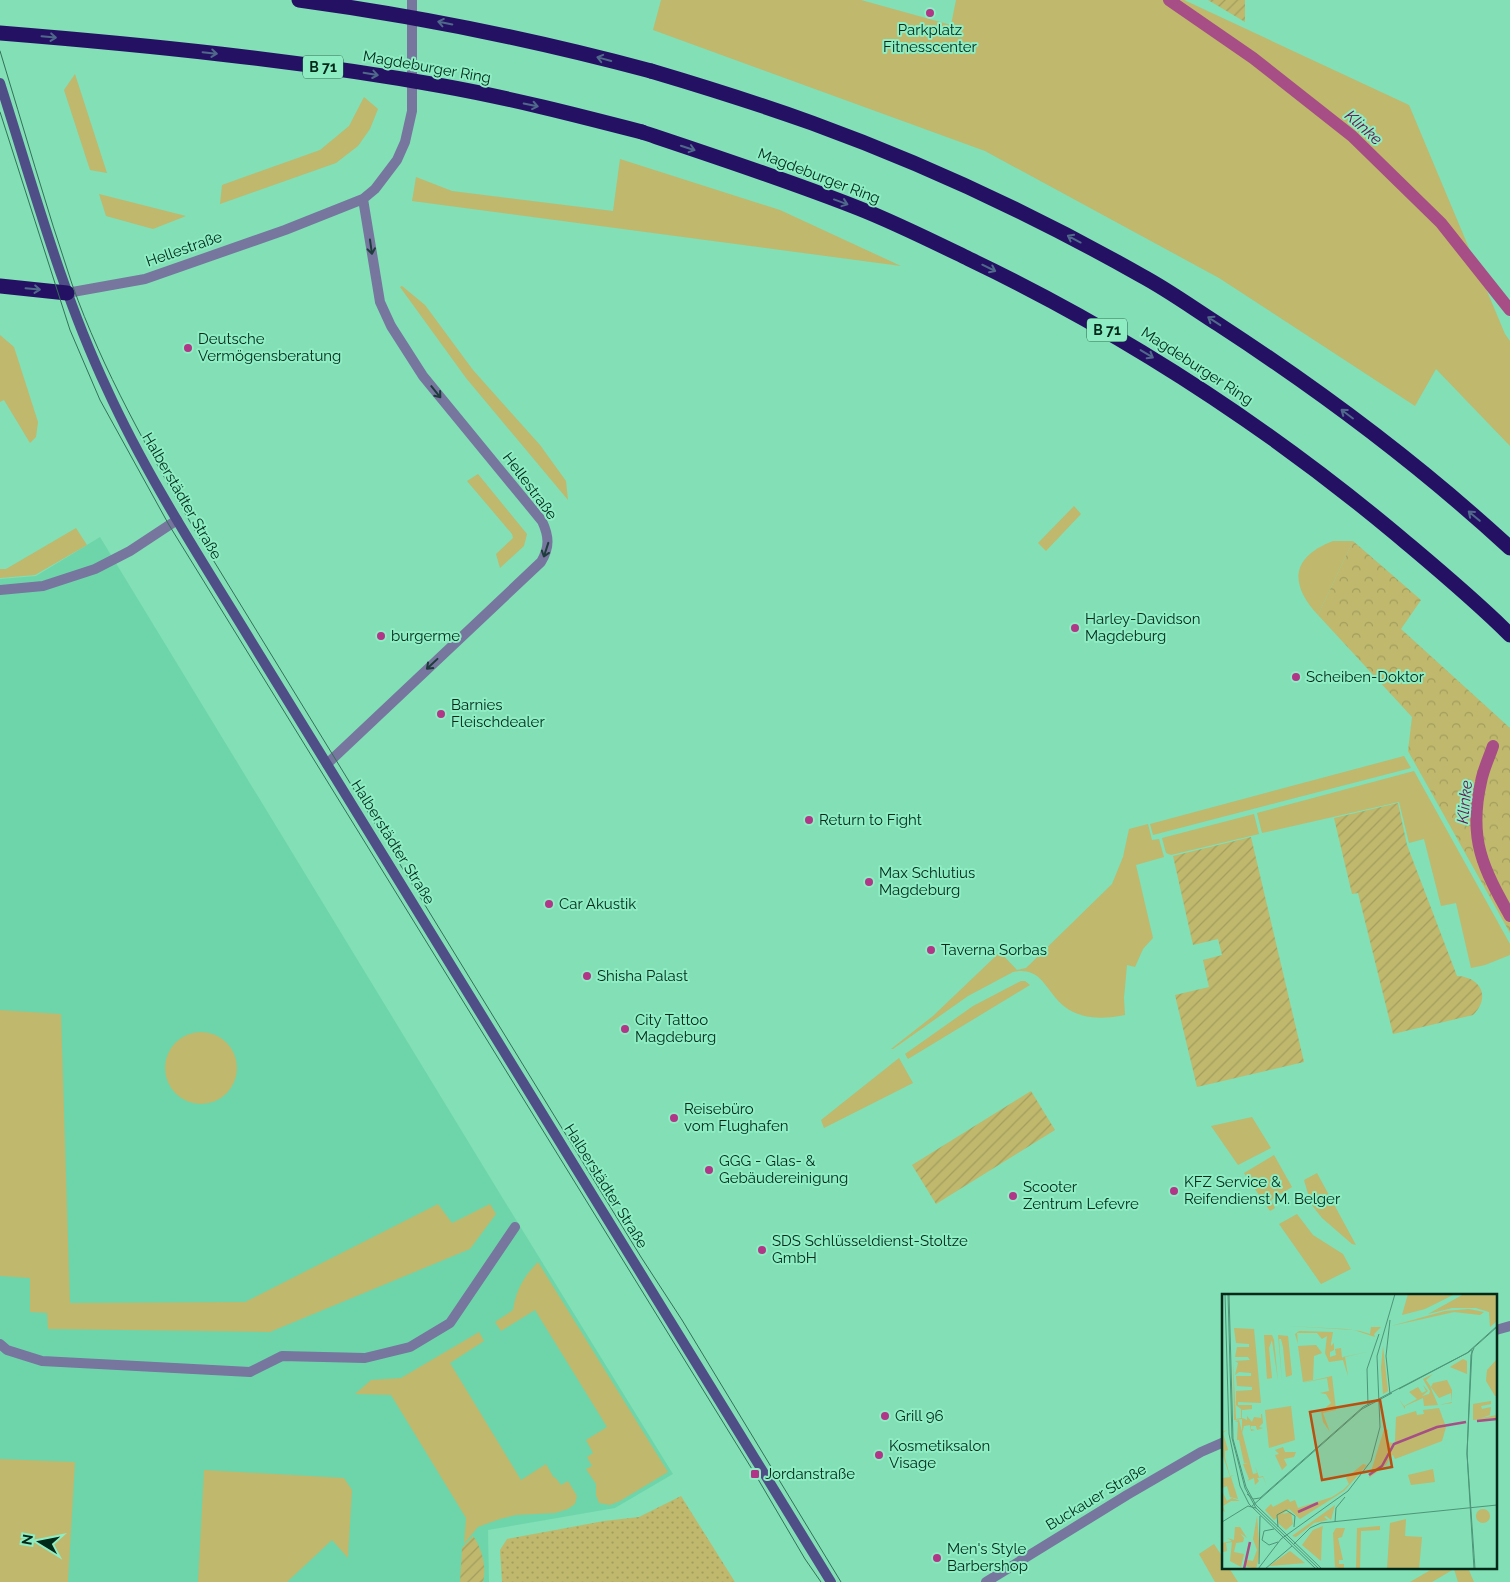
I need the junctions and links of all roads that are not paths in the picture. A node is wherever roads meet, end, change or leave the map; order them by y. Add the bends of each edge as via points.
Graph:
1 (299, 0) edge
2 (412, 0) edge
3 (0, 33) edge
4 (0, 83) edge
5 (364, 198) junction
6 (0, 286) edge
7 (67, 293) junction
8 (177, 520) junction
9 (1510, 548) edge
10 (0, 590) edge
11 (1510, 635) edge
12 (327, 764) junction
13 (515, 1227) dead end
14 (0, 1344) edge
15 (1222, 1443) edge
16 (831, 1582) edge
17 (986, 1582) edge

9 -> 1 highway, bridge via 1382,440 1267,356 1144,277 964,186 805,120 651,71 496,33 362,8
2 - 5 street, Hellestraße via 410,126 397,160
3 -> 11 highway, Magdeburger Ring / B 71, bridge via 353,71 454,88 642,132 859,208 1022,284 1114,334 1231,408 1344,490
4 - 7 main road, Halberstädter Straße
5 - 7 street, Hellestraße via 285,230 145,279
5 -> 12 street, Hellestraße via 380,302 391,326 423,376 542,521 548,544 541,562
6 -> 7 highway
7 - 8 main road, Halberstädter Straße via 106,389
8 - 10 street via 130,551 94,569 43,586
8 - 12 main road, Halberstädter Straße
12 - 16 main road, Halberstädter Straße
13 - 14 street via 450,1323 410,1347 365,1358 282,1356 250,1372 42,1361 7,1350
15 - 17 street, Buckauer Straße via 1128,1495

